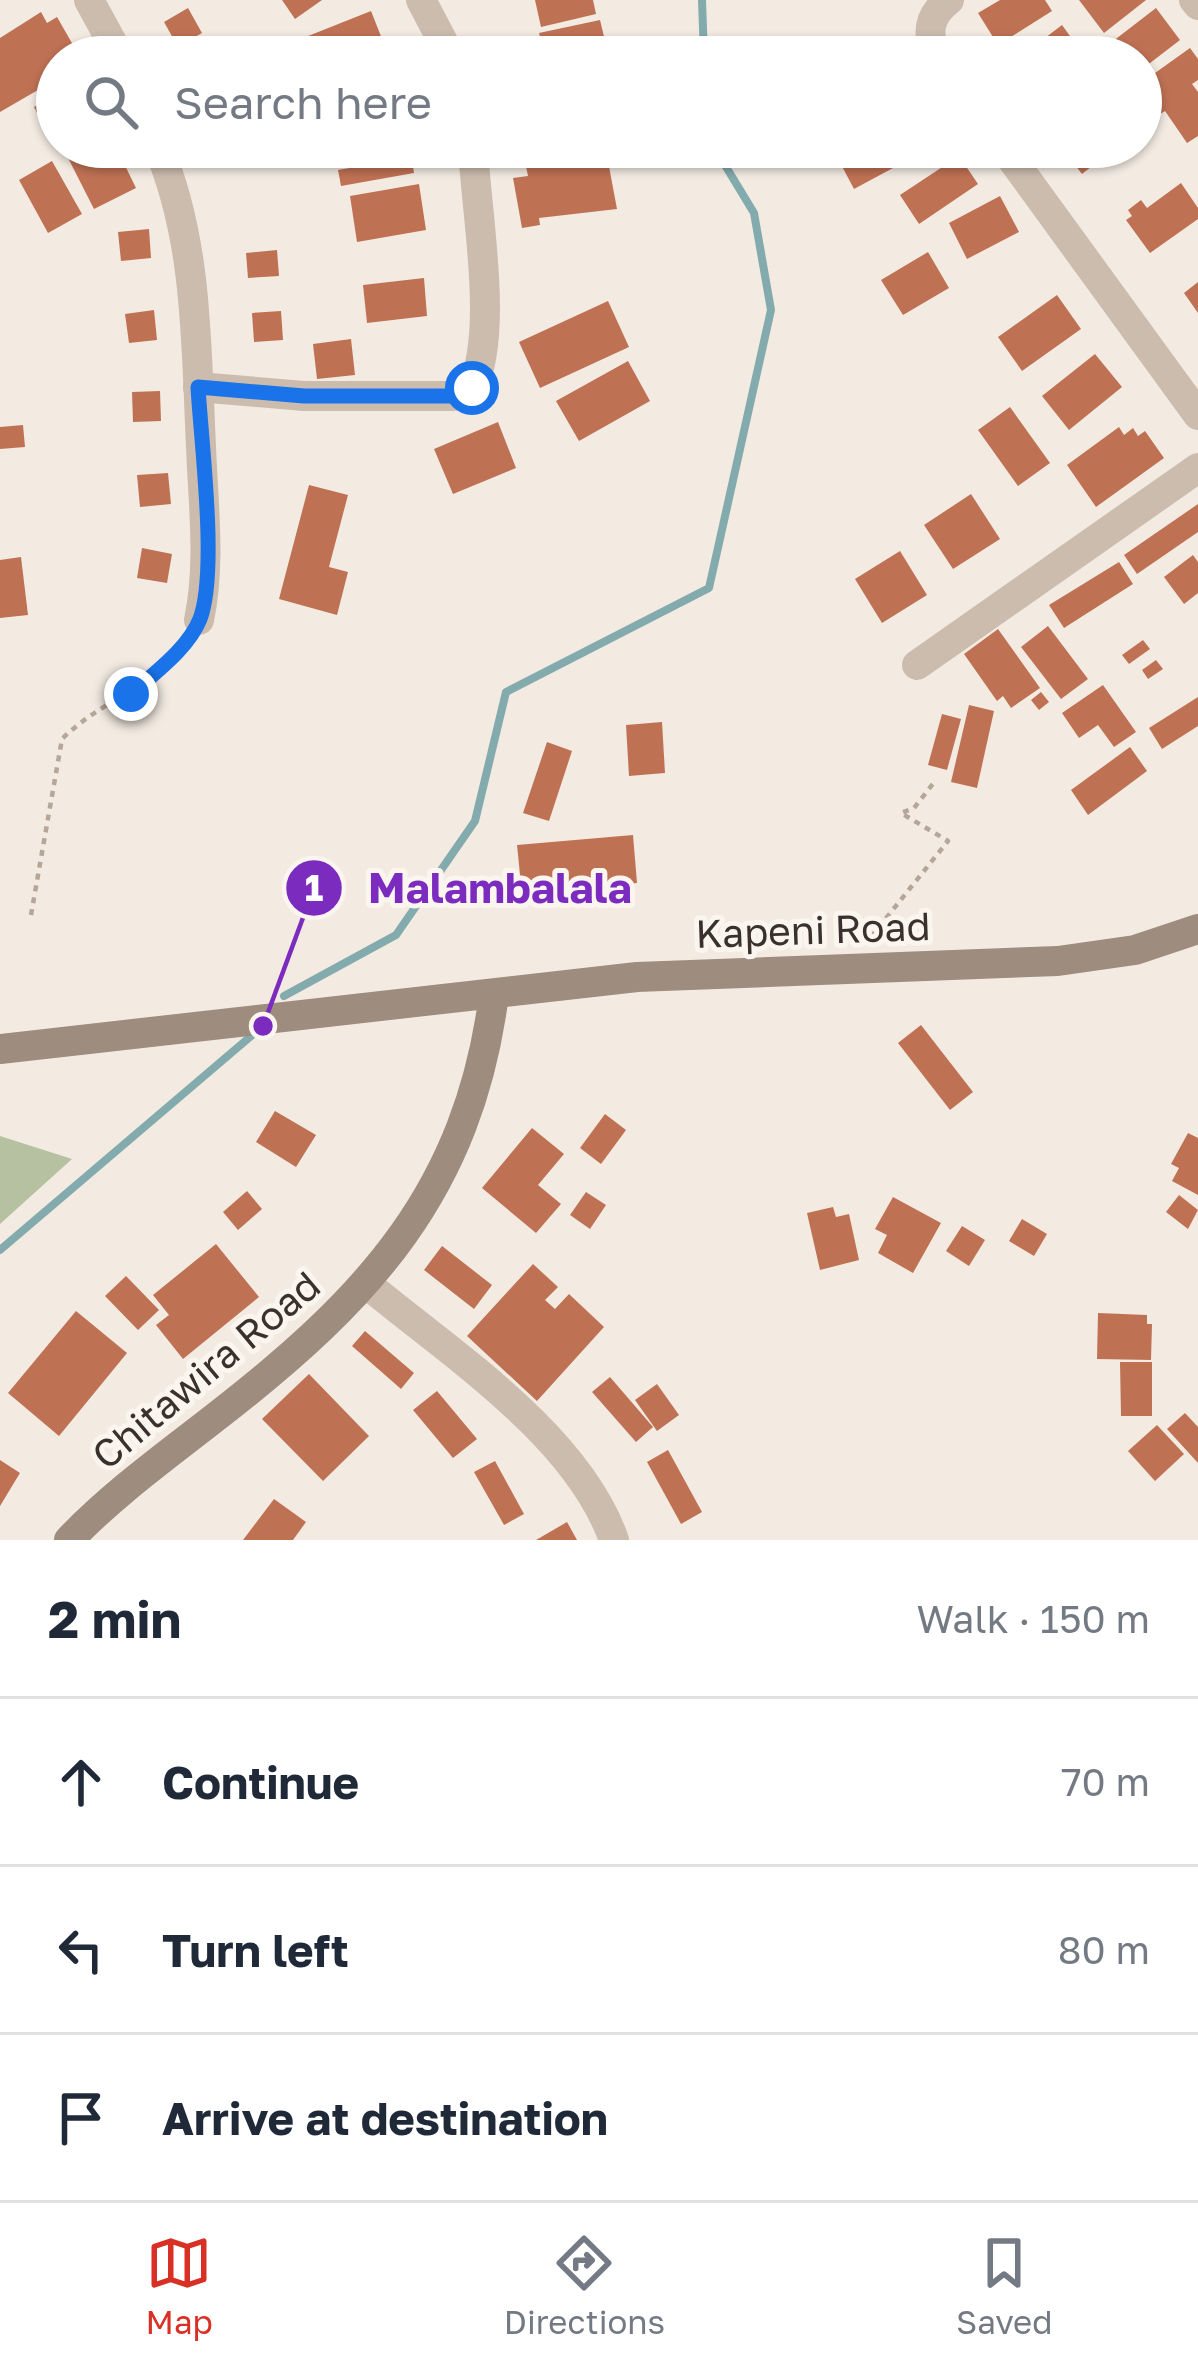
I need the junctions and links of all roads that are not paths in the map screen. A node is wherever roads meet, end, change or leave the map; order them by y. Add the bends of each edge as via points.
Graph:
1 (89, 0) edge
2 (422, 0) edge
3 (949, 0) edge
4 (109, 36) edge
5 (440, 36) edge
6 (929, 36) edge
7 (167, 168) edge
8 (474, 168) edge
9 (1018, 168) edge
10 (198, 387) junction
11 (1198, 416) edge
12 (1198, 468) edge
13 (200, 620) road end
14 (917, 665) dead end
15 (1198, 929) edge
16 (494, 994) junction
17 (0, 1049) edge
18 (368, 1285) junction
19 (69, 1540) edge
20 (614, 1540) edge

1 - 4 street
2 - 5 street
3 - 6 street via 935,10
7 - 10 street via 193,280
8 - 10 street via 483,313 481,369 472,388 453,396 304,396
9 - 11 street
10 - 13 street
12 - 14 street
15 - 16 main road, Kapeni Road via 1136,950 1058,961 637,977
16 - 17 main road, Kapeni Road
16 - 18 main road, Chitawira Road via 486,1058 461,1135
18 - 19 main road, Chitawira Road
18 - 20 street via 510,1401 562,1455

